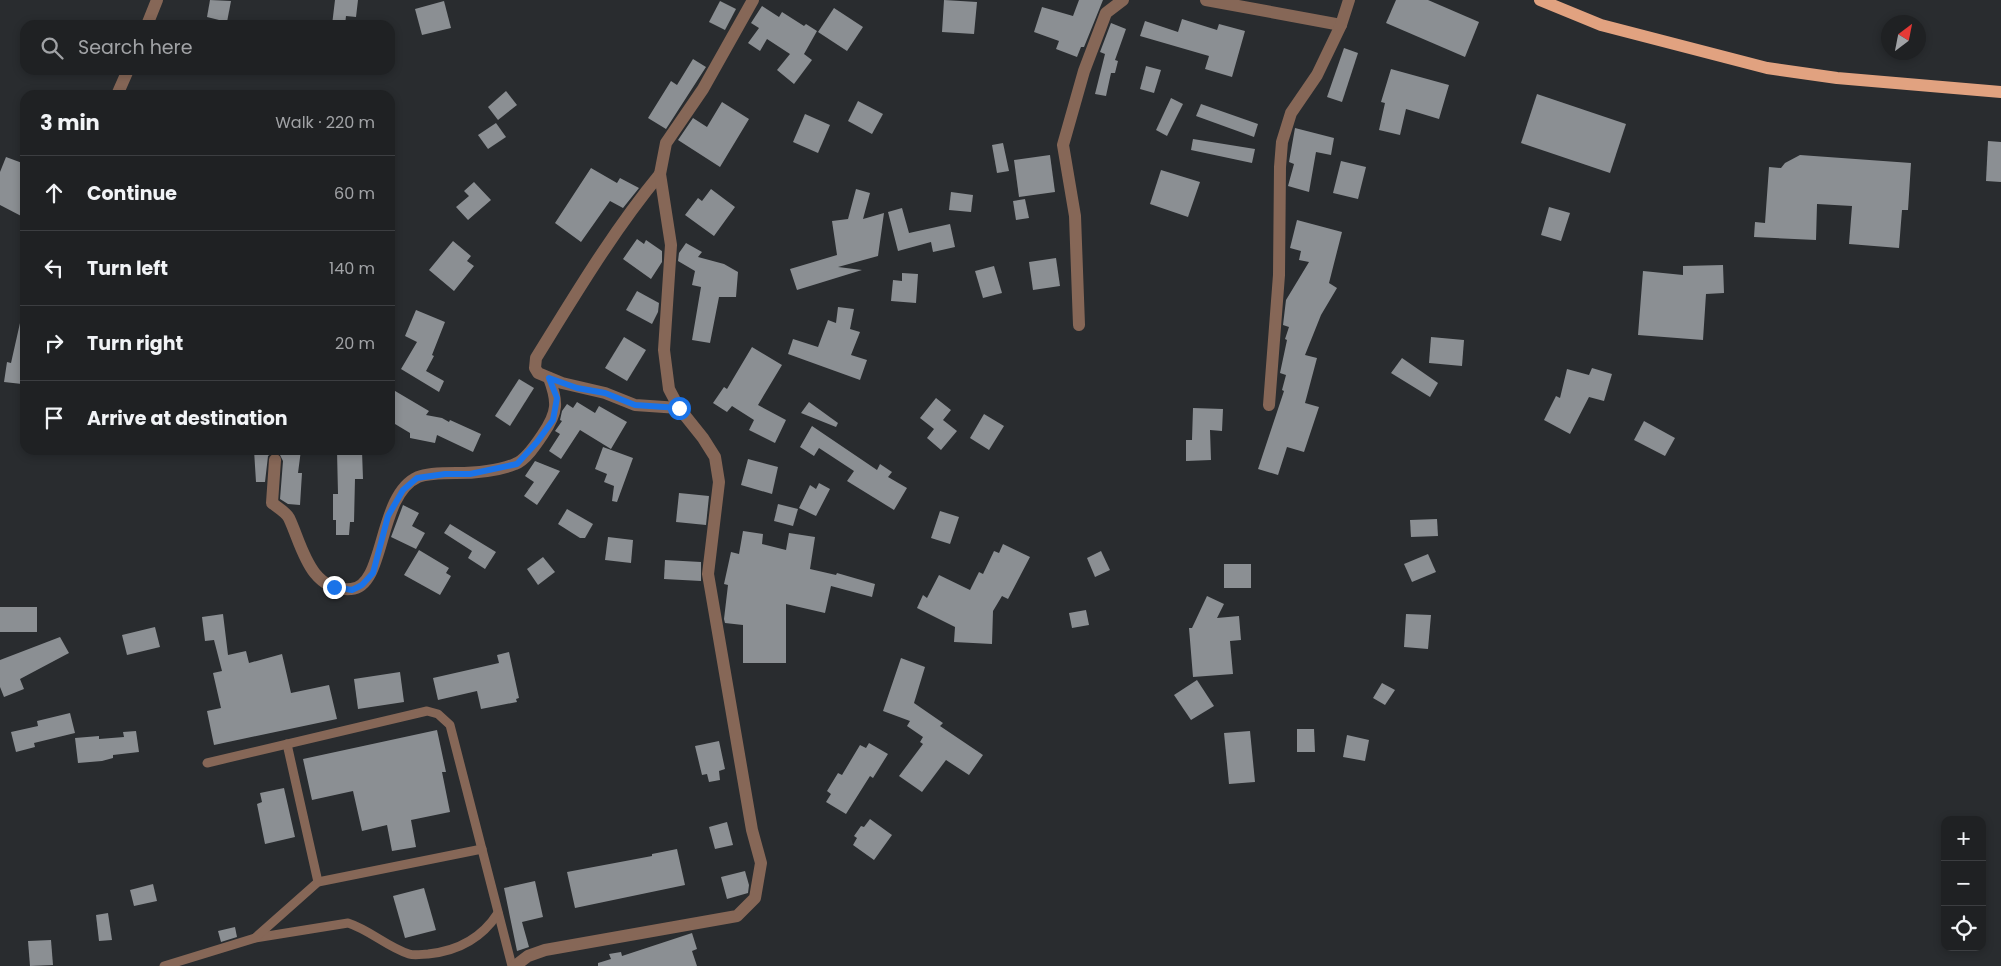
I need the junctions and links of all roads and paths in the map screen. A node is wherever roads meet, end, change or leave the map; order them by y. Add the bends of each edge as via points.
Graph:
1 (158, 0) edge
2 (753, 0) edge
3 (1123, 0) edge
4 (1206, 0) edge
5 (1350, 0) edge
6 (1540, 0) edge
7 (150, 20) edge
8 (1341, 25) junction
9 (126, 75) edge
10 (119, 90) edge
11 (2001, 92) edge
12 (660, 174) junction
13 (1079, 324) dead end
14 (549, 378) junction
15 (1268, 405) dead end
16 (679, 408) junction
17 (275, 460) dead end
18 (287, 744) junction
19 (207, 763) dead end
20 (482, 849) junction
21 (318, 882) junction
22 (498, 913) junction
23 (255, 938) junction
24 (164, 966) edge
25 (513, 966) edge

1 - 7 street
2 - 12 street via 703,89 666,144
3 - 13 street via 1106,13 1084,72 1063,145 1075,216
4 - 8 street
5 - 8 street
6 - 11 main road via 1601,25 1767,68 1837,78
8 - 15 street via 1317,75 1291,113 1282,142 1280,275
9 - 10 street
12 - 14 street via 628,214 536,358 535,368
12 - 16 street via 671,245 664,350 669,389
14 - 16 street via 635,405
14 - 17 street via 557,398 553,420 517,464 470,474 417,478 403,490 388,516 373,573 352,590 334,587 321,579 305,560 288,516 272,503
16 - 25 street via 715,457 719,482 708,574 752,830 761,864 755,898 737,916 544,950
18 - 19 lane
18 - 20 lane via 427,711 438,714 450,725
18 - 21 lane
20 - 21 lane
20 - 22 lane
21 - 23 lane
22 - 23 lane via 489,927 475,939 446,952 411,955 348,923
22 - 25 lane
23 - 24 lane

